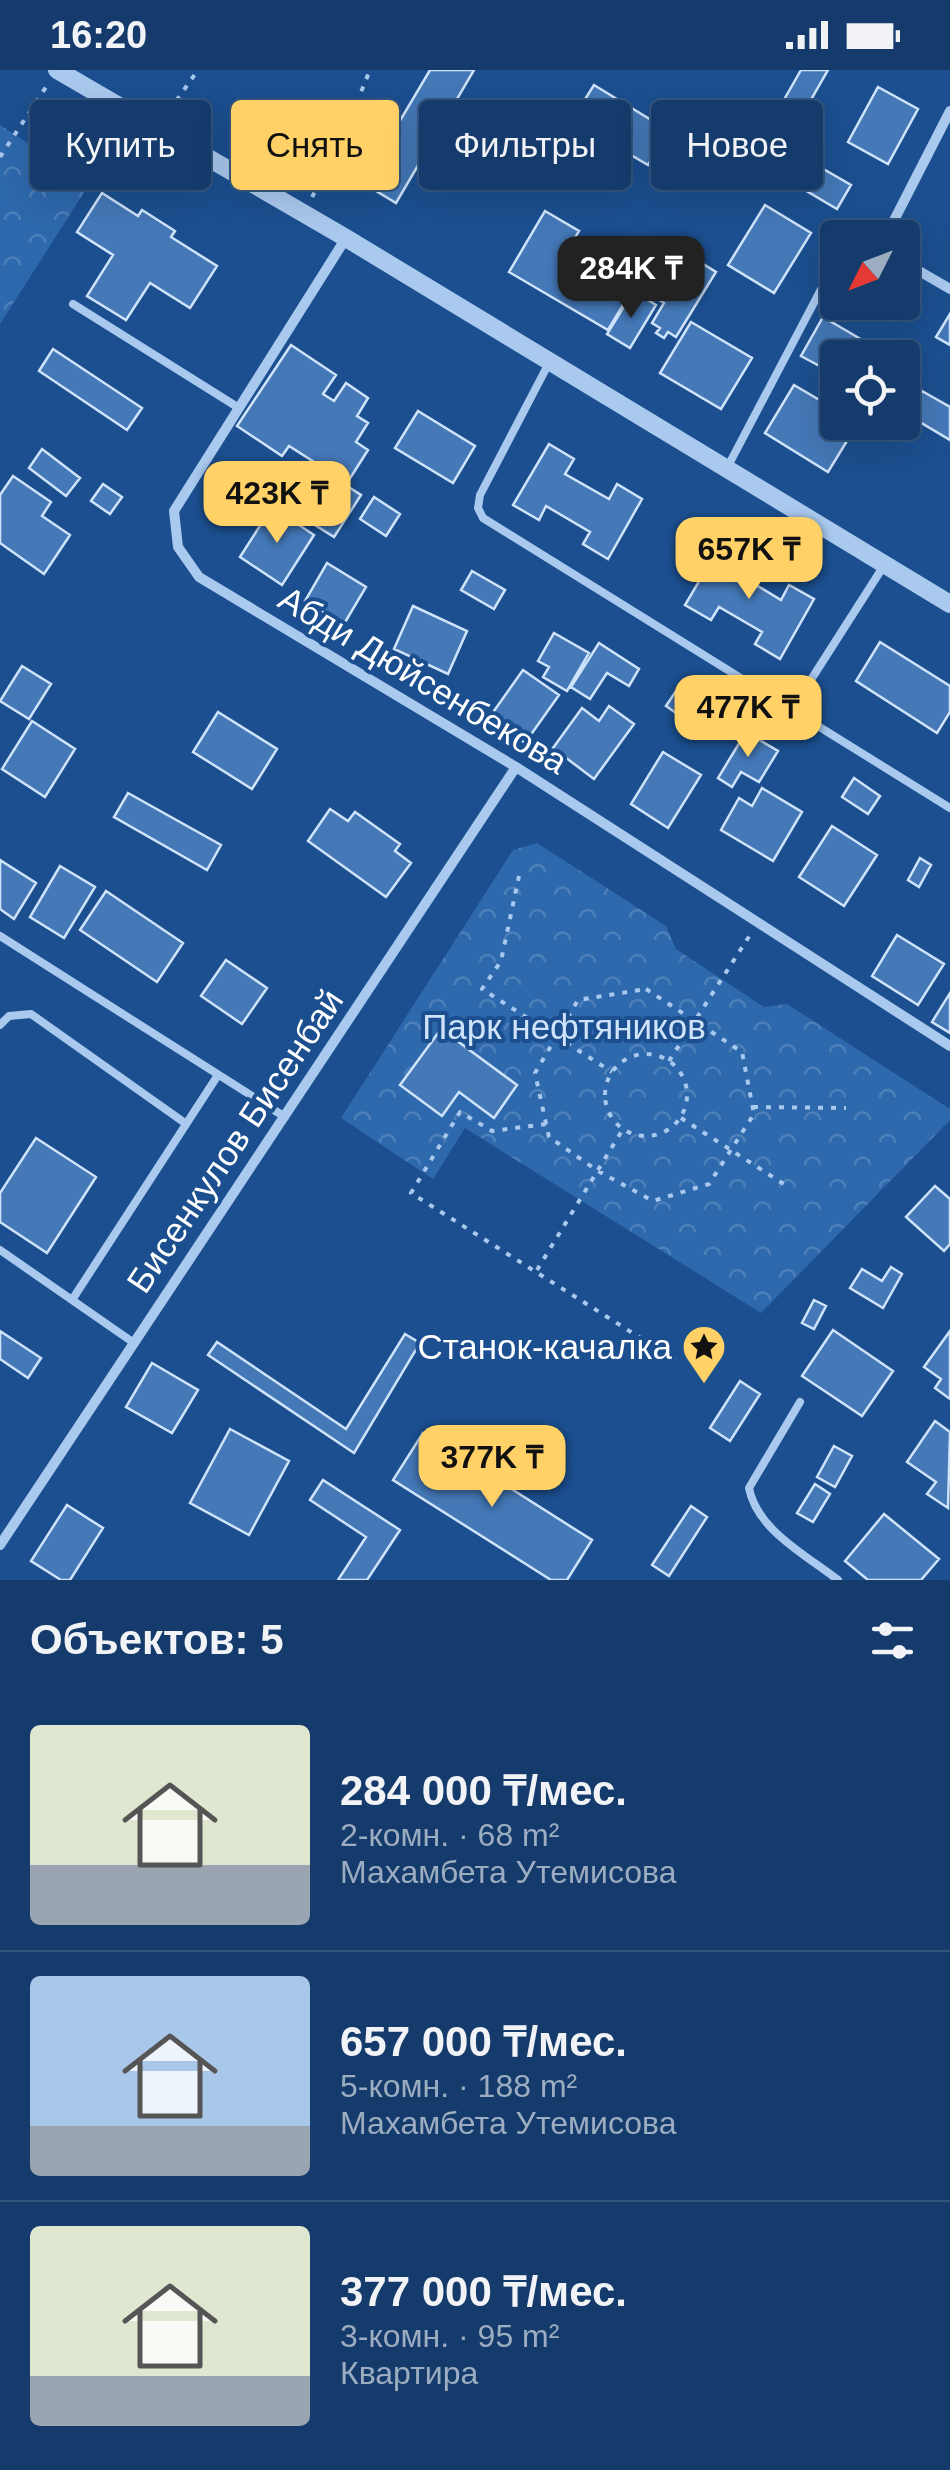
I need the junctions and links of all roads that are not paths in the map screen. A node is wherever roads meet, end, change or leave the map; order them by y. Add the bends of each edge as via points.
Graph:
1 (57, 70) edge
2 (950, 111) edge
3 (893, 220) edge
4 (346, 238) junction
5 (920, 271) edge
6 (950, 289) edge
7 (820, 291) edge
8 (72, 304) dead end
9 (550, 361) junction
10 (239, 408) junction
11 (727, 468) junction
12 (885, 564) junction
13 (950, 604) edge
14 (792, 711) junction
15 (516, 767) junction
16 (950, 808) edge
17 (0, 936) edge
18 (0, 1024) edge
19 (950, 1046) edge
20 (218, 1075) junction
21 (285, 1117) junction
22 (185, 1123) junction
23 (0, 1250) edge
24 (72, 1300) junction
25 (134, 1343) junction
26 (800, 1402) dead end
27 (0, 1545) edge
28 (838, 1580) edge

1 - 4 street
2 - 3 street
4 - 9 street
4 - 10 street, Абди Дюйсенбекова
5 - 6 street
7 - 11 lane
8 - 10 lane
9 - 11 street
9 - 14 lane via 480,495 483,518
10 - 15 street, Абди Дюйсенбекова via 174,512 178,547 199,577
11 - 12 street
12 - 13 street
12 - 14 lane
14 - 16 lane
15 - 19 street, Абди Дюйсенбекова
15 - 21 street, Бисенкулов Бисенбай
17 - 20 lane
18 - 22 lane via 31,1014
20 - 21 lane
20 - 22 lane
21 - 25 street, Бисенкулов Бисенбай
22 - 24 lane
23 - 24 lane
24 - 25 lane
25 - 27 street, Бисенкулов Бисенбай
26 - 28 lane via 749,1488 753,1508

